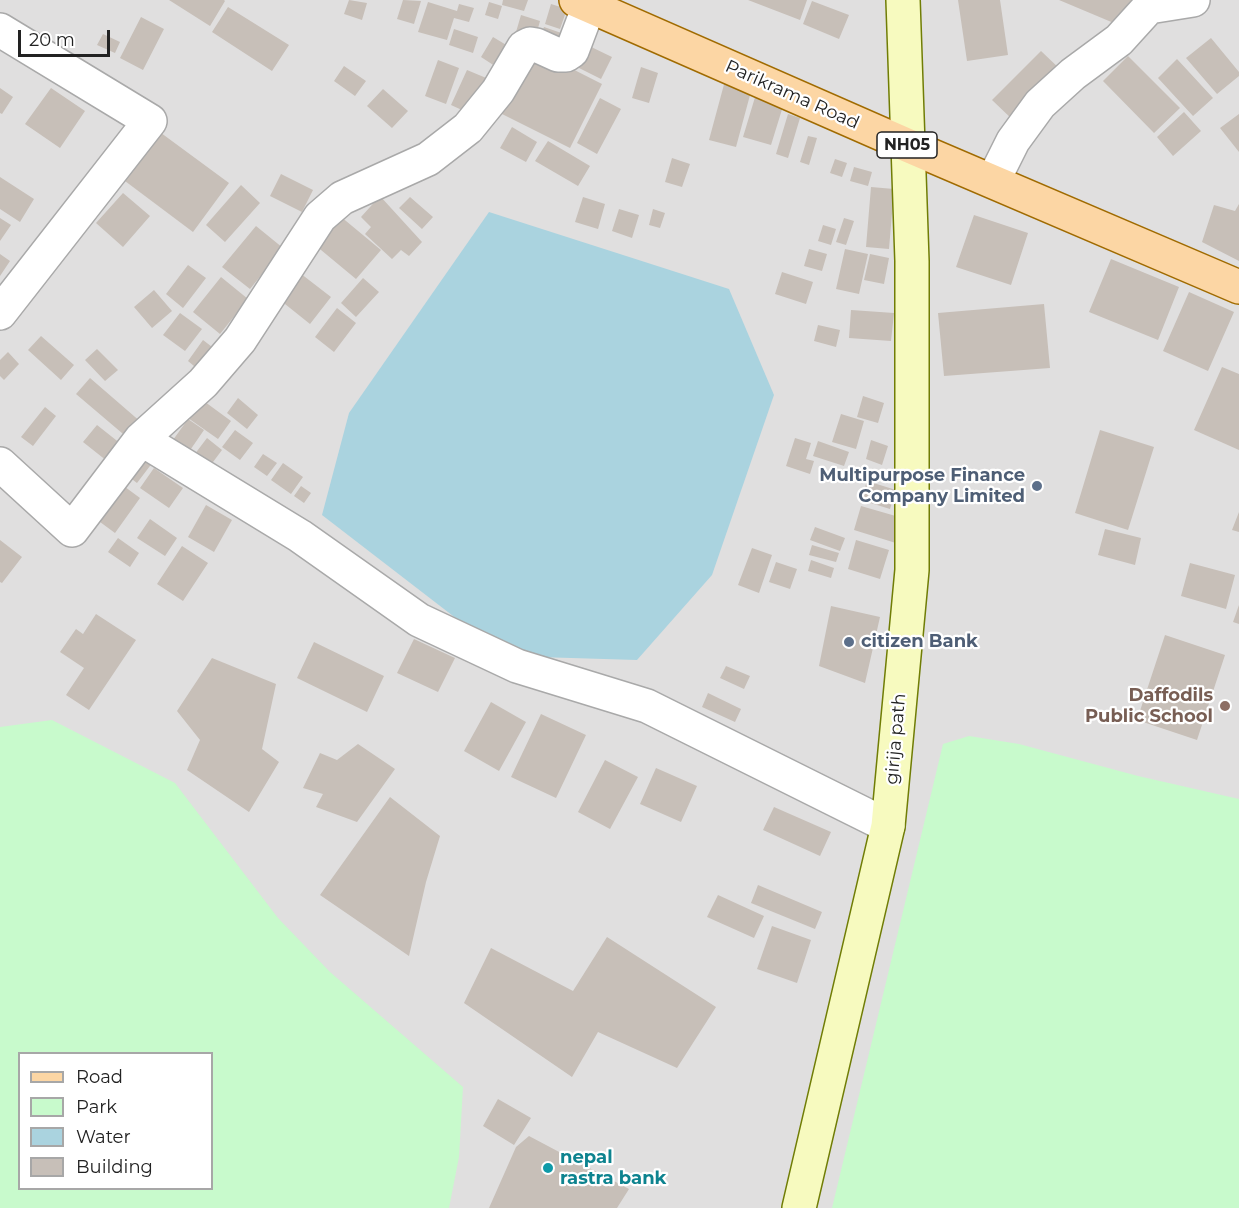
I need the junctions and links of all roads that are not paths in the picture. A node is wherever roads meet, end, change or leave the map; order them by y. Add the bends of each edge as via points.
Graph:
1 (903, 0) edge
2 (1193, 0) edge
3 (583, 3) edge
4 (1151, 3) edge
5 (0, 30) edge
6 (909, 146) junction
7 (993, 181) junction
8 (1239, 287) edge
9 (0, 313) edge
10 (141, 438) junction
11 (0, 464) edge
12 (888, 826) junction
13 (799, 1208) edge

1 - 6 main road, girija path
2 - 4 street
3 - 6 main road, Parikrama Road / NH05
3 - 10 street via 572,51 566,56 536,45 524,47 498,91 468,128 428,159 342,198 320,217 240,340 203,383
4 - 7 street via 1119,40 1040,104 1013,141
5 - 9 street via 150,121
6 - 7 main road, Parikrama Road / NH05
6 - 12 main road, girija path via 912,570
7 - 8 main road, Parikrama Road / NH05
10 - 11 street via 72,530
10 - 12 street via 300,536 419,620 518,666 647,706
12 - 13 main road, girija path

